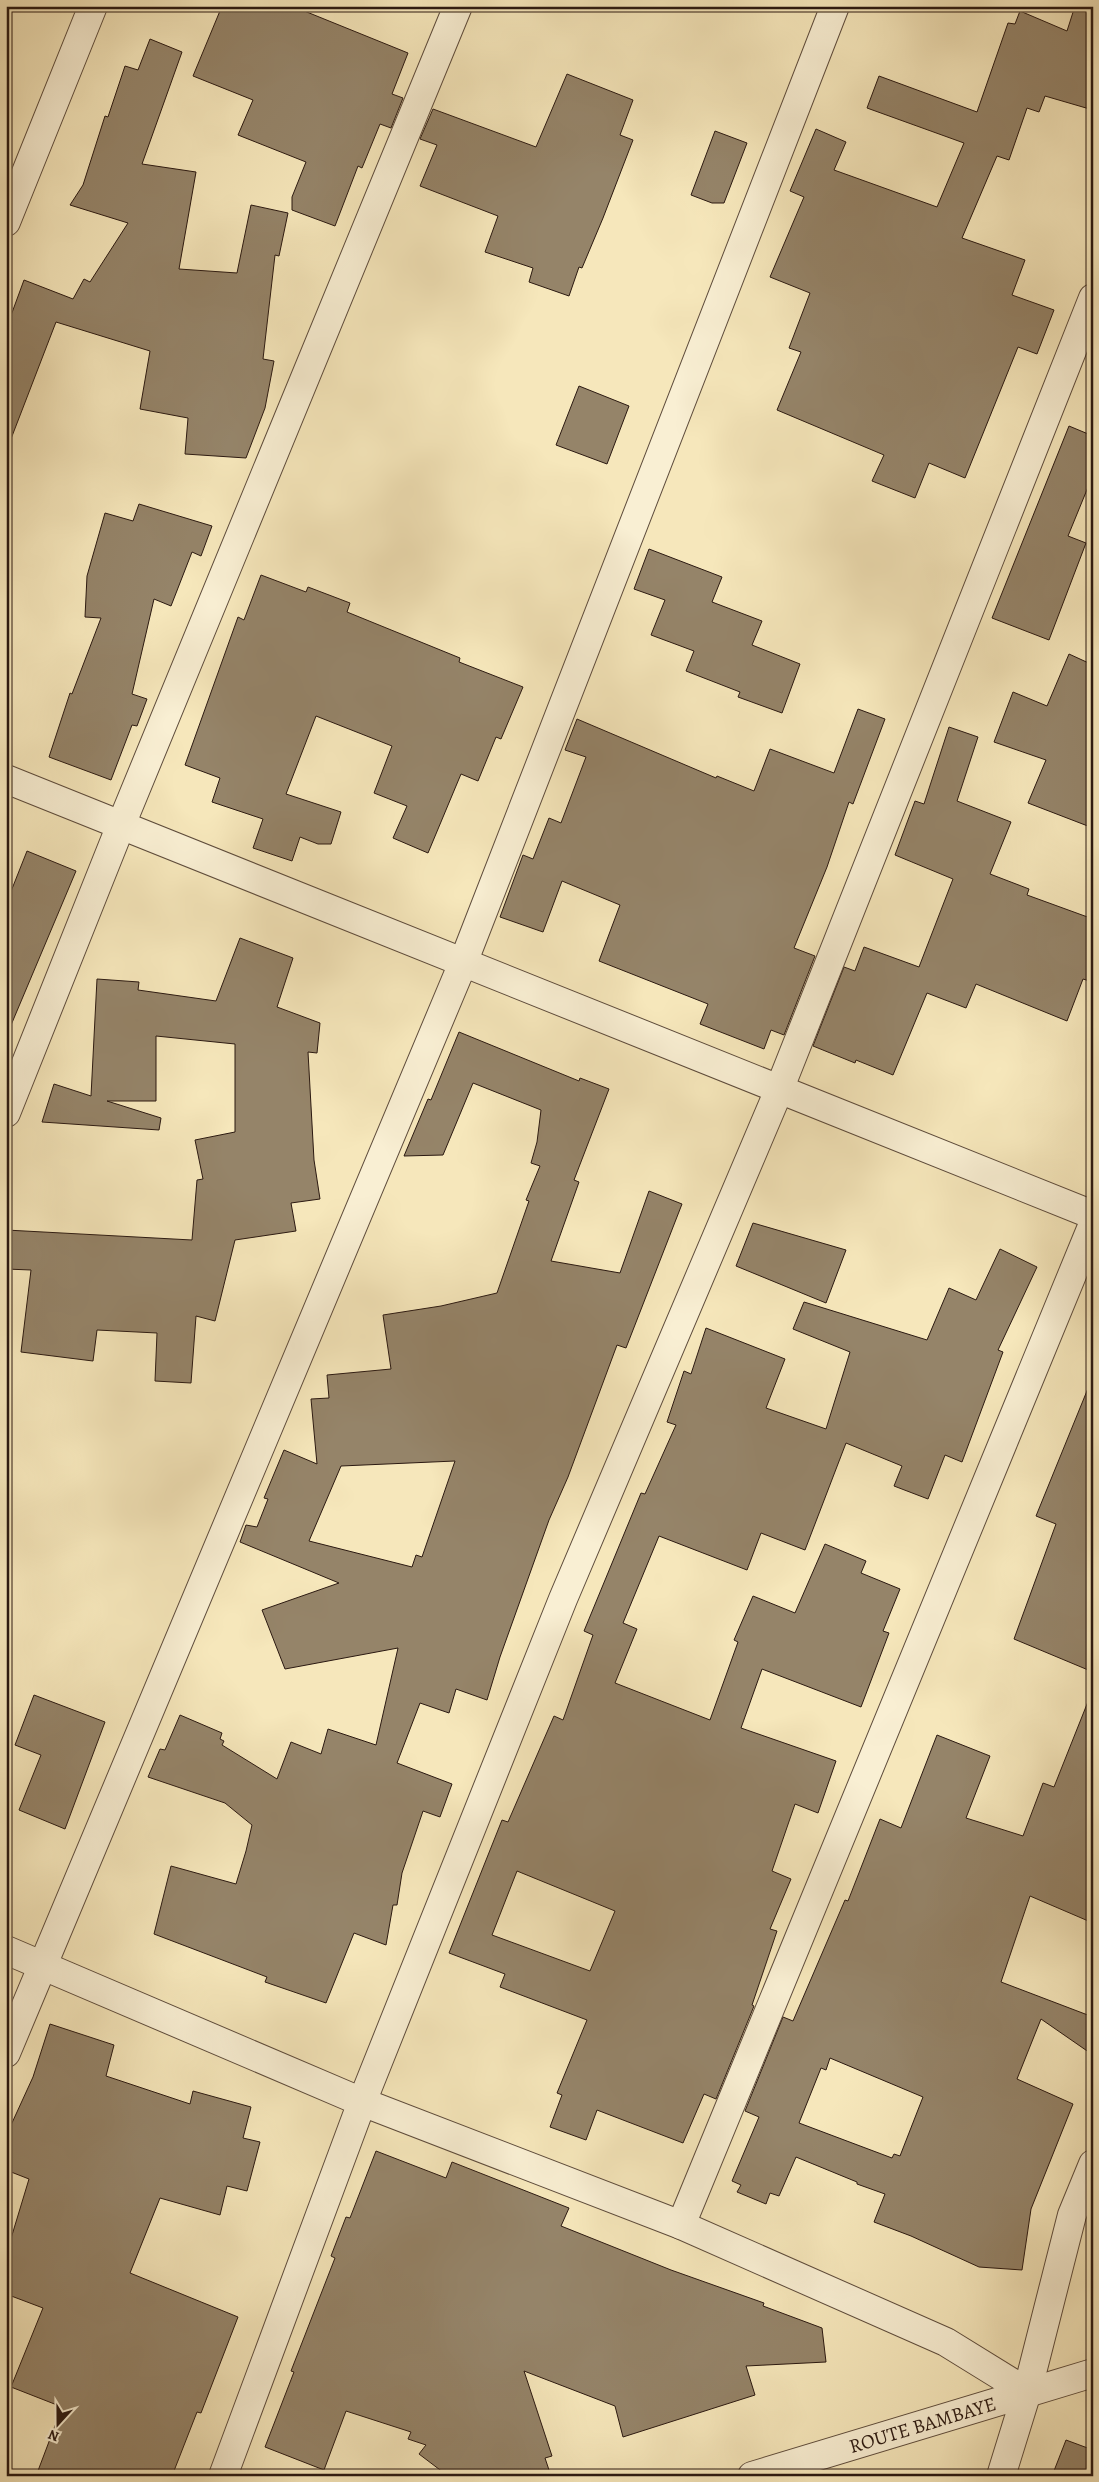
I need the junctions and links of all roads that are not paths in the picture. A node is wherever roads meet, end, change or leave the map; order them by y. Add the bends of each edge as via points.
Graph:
1 (93, 6) edge
2 (458, 6) edge
3 (835, 6) edge
4 (6, 222) edge
5 (1093, 298) edge
6 (6, 779) edge
7 (121, 825) junction
8 (463, 963) junction
9 (779, 1090) junction
10 (6, 1113) edge
11 (1093, 1215) edge
12 (1093, 1224) edge
13 (6, 1950) edge
14 (42, 1965) junction
15 (6, 2052) edge
16 (362, 2102) junction
17 (1093, 2164) edge
18 (680, 2225) junction
19 (1093, 2373) edge
20 (1027, 2392) junction
21 (223, 2476) edge
22 (752, 2476) edge
23 (1001, 2476) edge

1 - 4 street
2 - 7 street
3 - 8 street
5 - 9 street
6 - 7 street
7 - 8 street
7 - 10 street
8 - 9 street
8 - 14 street
9 - 11 street
9 - 16 street via 564,1599
12 - 18 street
13 - 14 street
14 - 15 street
14 - 16 street
16 - 18 street
16 - 21 street
17 - 20 street via 1072,2215
18 - 20 street via 946,2342
19 - 20 street, ROUTE BAMBAYE
20 - 22 street, ROUTE BAMBAYE
20 - 23 street

